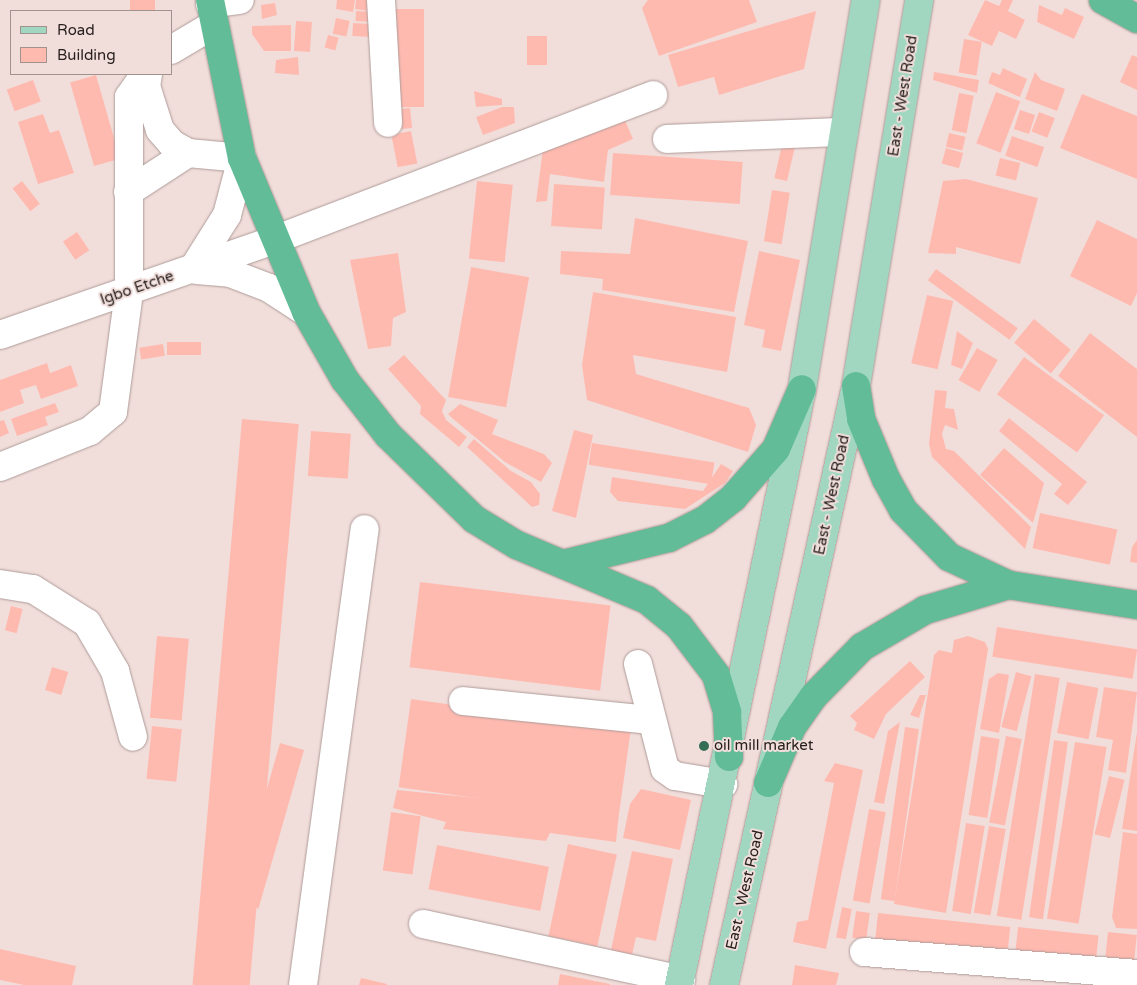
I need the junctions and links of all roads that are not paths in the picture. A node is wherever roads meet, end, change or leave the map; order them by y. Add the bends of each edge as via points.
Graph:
1 (240, 0) edge
2 (381, 0) edge
3 (866, 0) edge
4 (919, 0) edge
5 (1103, 0) edge
6 (211, 10) edge
7 (1137, 19) edge
8 (172, 49) edge
9 (145, 75) edge
10 (146, 75) edge
11 (653, 94) dead end
12 (388, 123) dead end
13 (844, 132) junction
14 (667, 139) dead end
15 (188, 153) junction
16 (242, 158) junction
17 (128, 192) junction
18 (274, 240) junction
19 (193, 269) junction
20 (129, 292) junction
21 (306, 312) junction
22 (0, 334) edge
23 (856, 386) junction
24 (802, 389) junction
25 (0, 467) edge
26 (365, 529) dead end
27 (567, 563) junction
28 (0, 584) edge
29 (1010, 585) junction
30 (1137, 605) edge
31 (638, 664) dead end
32 (463, 701) dead end
33 (650, 720) junction
34 (132, 737) dead end
35 (729, 757) junction
36 (768, 783) junction
37 (723, 784) junction
38 (423, 924) dead end
39 (864, 952) dead end
40 (1137, 974) edge
41 (680, 982) edge
42 (303, 985) edge
43 (724, 985) edge

1 - 6 street
2 - 12 street
3 - 13 main road
4 - 23 main road, East - West Road
5 - 7 highway
6 - 8 street
6 - 16 highway
9 - 17 street via 129,97
10 - 15 street via 146,86 160,130
11 - 18 street, Igbo Etche
13 - 14 street
13 - 24 main road
15 - 16 street
15 - 17 street
16 - 18 highway
16 - 19 street via 228,215
17 - 20 street
18 - 19 street, Igbo Etche
18 - 21 highway
19 - 20 street, Igbo Etche
19 - 21 street via 230,273 261,285
20 - 22 street, Igbo Etche
20 - 25 street via 113,412 90,431
21 - 27 highway via 345,380 429,479 474,519 517,545
23 - 29 highway via 871,447 903,510 949,557
23 - 36 main road, East - West Road
24 - 27 highway via 776,448 733,498 705,520 669,538
24 - 35 main road
26 - 42 street
27 - 35 highway via 647,600 699,648 716,676 727,712
28 - 34 street via 33,589 87,622 115,671
29 - 30 highway
29 - 36 highway via 925,610 862,647 813,697 792,727
31 - 33 street
32 - 33 street
33 - 37 street via 665,769 675,776
35 - 37 main road
36 - 43 main road, East - West Road
37 - 41 main road
38 - 41 street
39 - 40 street

